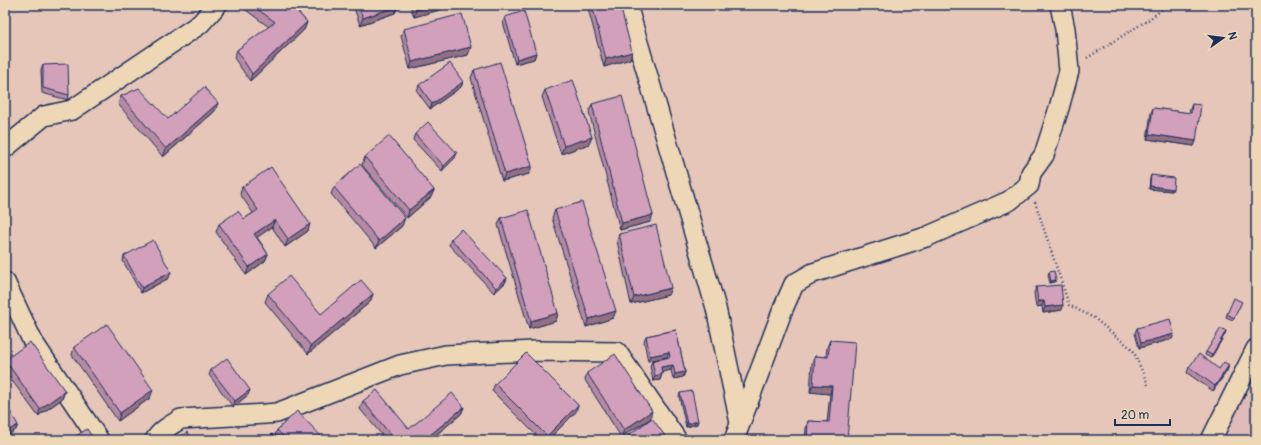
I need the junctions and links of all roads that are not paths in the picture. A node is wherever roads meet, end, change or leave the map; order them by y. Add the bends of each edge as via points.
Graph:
1 (217, 5) edge
2 (627, 5) edge
3 (1060, 5) edge
4 (5, 148) edge
5 (5, 282) edge
6 (1256, 349) edge
7 (737, 432) edge
8 (99, 440) edge
9 (155, 440) edge
10 (677, 440) edge
11 (1211, 440) edge

1 - 4 street via 200,24 72,110 44,116
2 - 7 street via 716,308
3 - 7 street via 1066,29 1069,71 1044,155 1031,173 1029,185 1009,201 926,237 813,273 794,284
5 - 8 street via 34,342
6 - 11 street
9 - 10 street via 170,425 181,419 277,413 400,365 446,355 534,351 617,352

